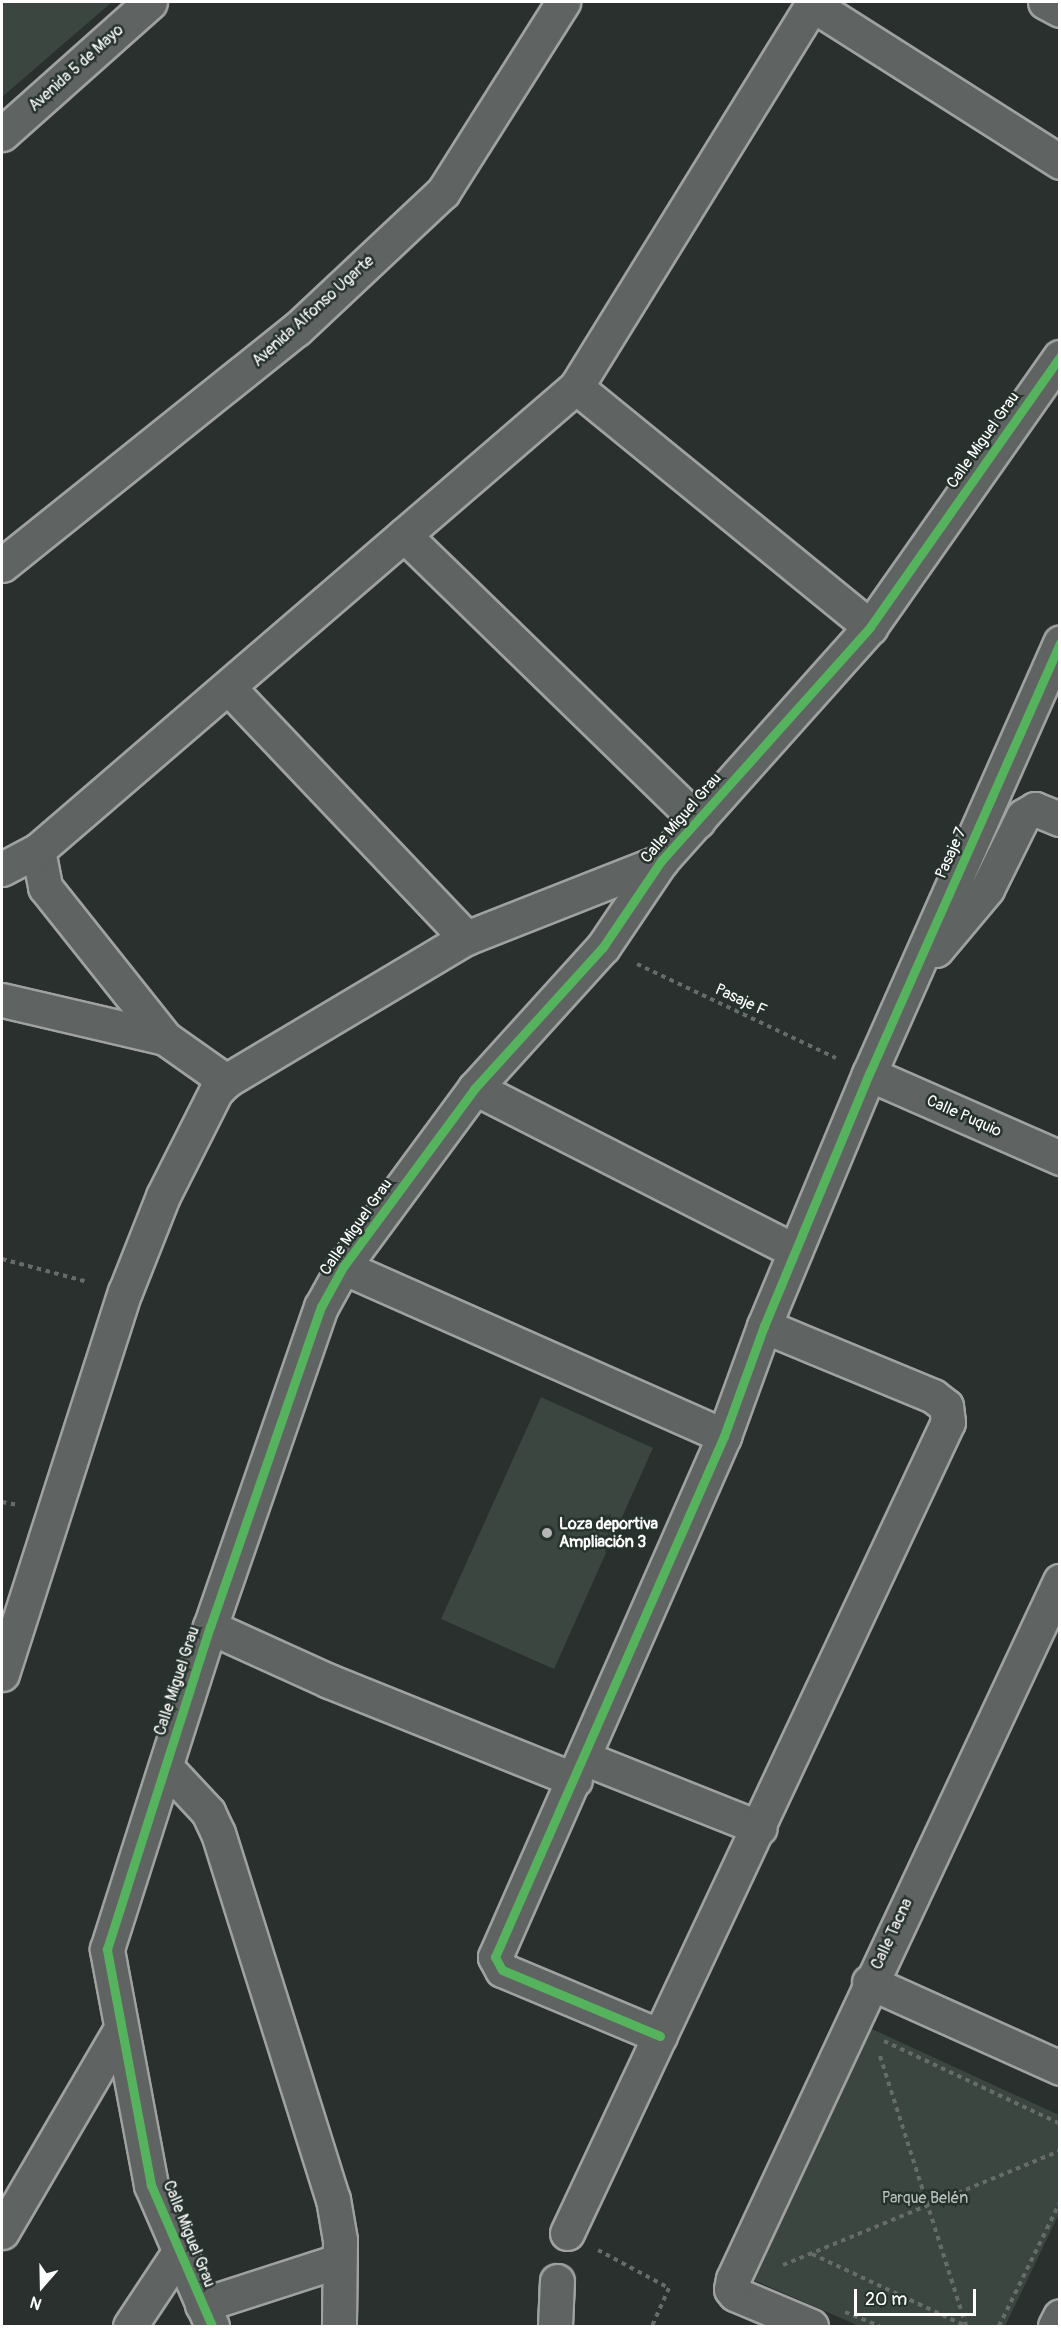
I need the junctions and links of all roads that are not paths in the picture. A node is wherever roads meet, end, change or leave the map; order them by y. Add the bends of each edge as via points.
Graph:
1 (150, 2) edge
2 (563, 2) edge
3 (1046, 2) edge
4 (813, 3) edge
5 (1059, 10) edge
6 (2, 134) edge
7 (1059, 162) edge
8 (1059, 357) edge
9 (576, 387) junction
10 (404, 535) junction
11 (2, 565) edge
12 (870, 627) junction
13 (1059, 642) edge
14 (228, 687) junction
15 (1059, 819) edge
16 (698, 821) junction
17 (38, 850) junction
18 (661, 861) junction
19 (2, 869) edge
20 (466, 938) junction
21 (915, 974) junction
22 (2, 1000) edge
23 (165, 1038) junction
24 (870, 1074) junction
25 (226, 1081) junction
26 (475, 1088) junction
27 (1059, 1158) edge
28 (795, 1251) junction
29 (343, 1267) junction
30 (764, 1326) junction
31 (724, 1436) junction
32 (1057, 1595) edge
33 (210, 1627) junction
34 (2, 1674) edge
35 (166, 1767) junction
36 (580, 1769) junction
37 (760, 1828) junction
38 (865, 1990) junction
39 (120, 2030) junction
40 (660, 2036) junction
41 (1059, 2068) edge
42 (2, 2232) edge
43 (567, 2233) road end
44 (179, 2252) junction
45 (338, 2260) junction
46 (557, 2281) dead end
47 (207, 2316) edge
48 (1059, 2316) edge
49 (130, 2326) edge
50 (339, 2326) edge
51 (555, 2326) edge
52 (812, 2326) edge
53 (1054, 2326) edge

1 - 6 street, Avenida 5 de Mayo
2 - 11 street, Avenida Alfonso Ugarte via 443,192 297,329
3 - 5 street
4 - 7 street
4 - 9 street
8 - 12 street, Calle Miguel Grau
9 - 10 street
9 - 12 street
10 - 14 street
10 - 16 street
12 - 16 street, Calle Miguel Grau
13 - 21 street, Pasaje 7
14 - 17 street
14 - 20 street
15 - 21 street via 1035,808 1023,816 982,896
16 - 18 street, Calle Miguel Grau
17 - 19 street
17 - 23 street via 45,887
18 - 20 street
18 - 26 street, Calle Miguel Grau via 603,947
20 - 25 street
21 - 24 street, Pasaje 7
22 - 23 street
23 - 25 street
24 - 27 street, Calle Puquio
24 - 28 street, Pasaje 7
25 - 34 street via 216,1091 163,1196 125,1292
26 - 28 street
26 - 29 street, Calle Miguel Grau
28 - 30 street, Pasaje 7
29 - 31 street
29 - 33 street, Calle Miguel Grau via 321,1307
30 - 31 street, Pasaje 7
30 - 37 street via 933,1396 945,1406 948,1422
31 - 36 street, Pasaje 7
32 - 38 street, Calle Tacna
33 - 35 street, Calle Miguel Grau
33 - 36 street via 329,1681
35 - 39 street, Calle Miguel Grau via 107,1949
35 - 45 street via 208,1812 218,1833 333,2199 340,2240
36 - 37 street
36 - 40 street, Pasaje 7 via 495,1957 496,1965
37 - 40 street
38 - 41 street
38 - 52 street, Calle Tacna via 730,2289 735,2295
39 - 42 street
39 - 44 street, Calle Miguel Grau via 152,2185
40 - 43 street
44 - 47 street, Calle Miguel Grau
44 - 49 street
45 - 47 street
45 - 50 street
46 - 51 street
48 - 53 street

